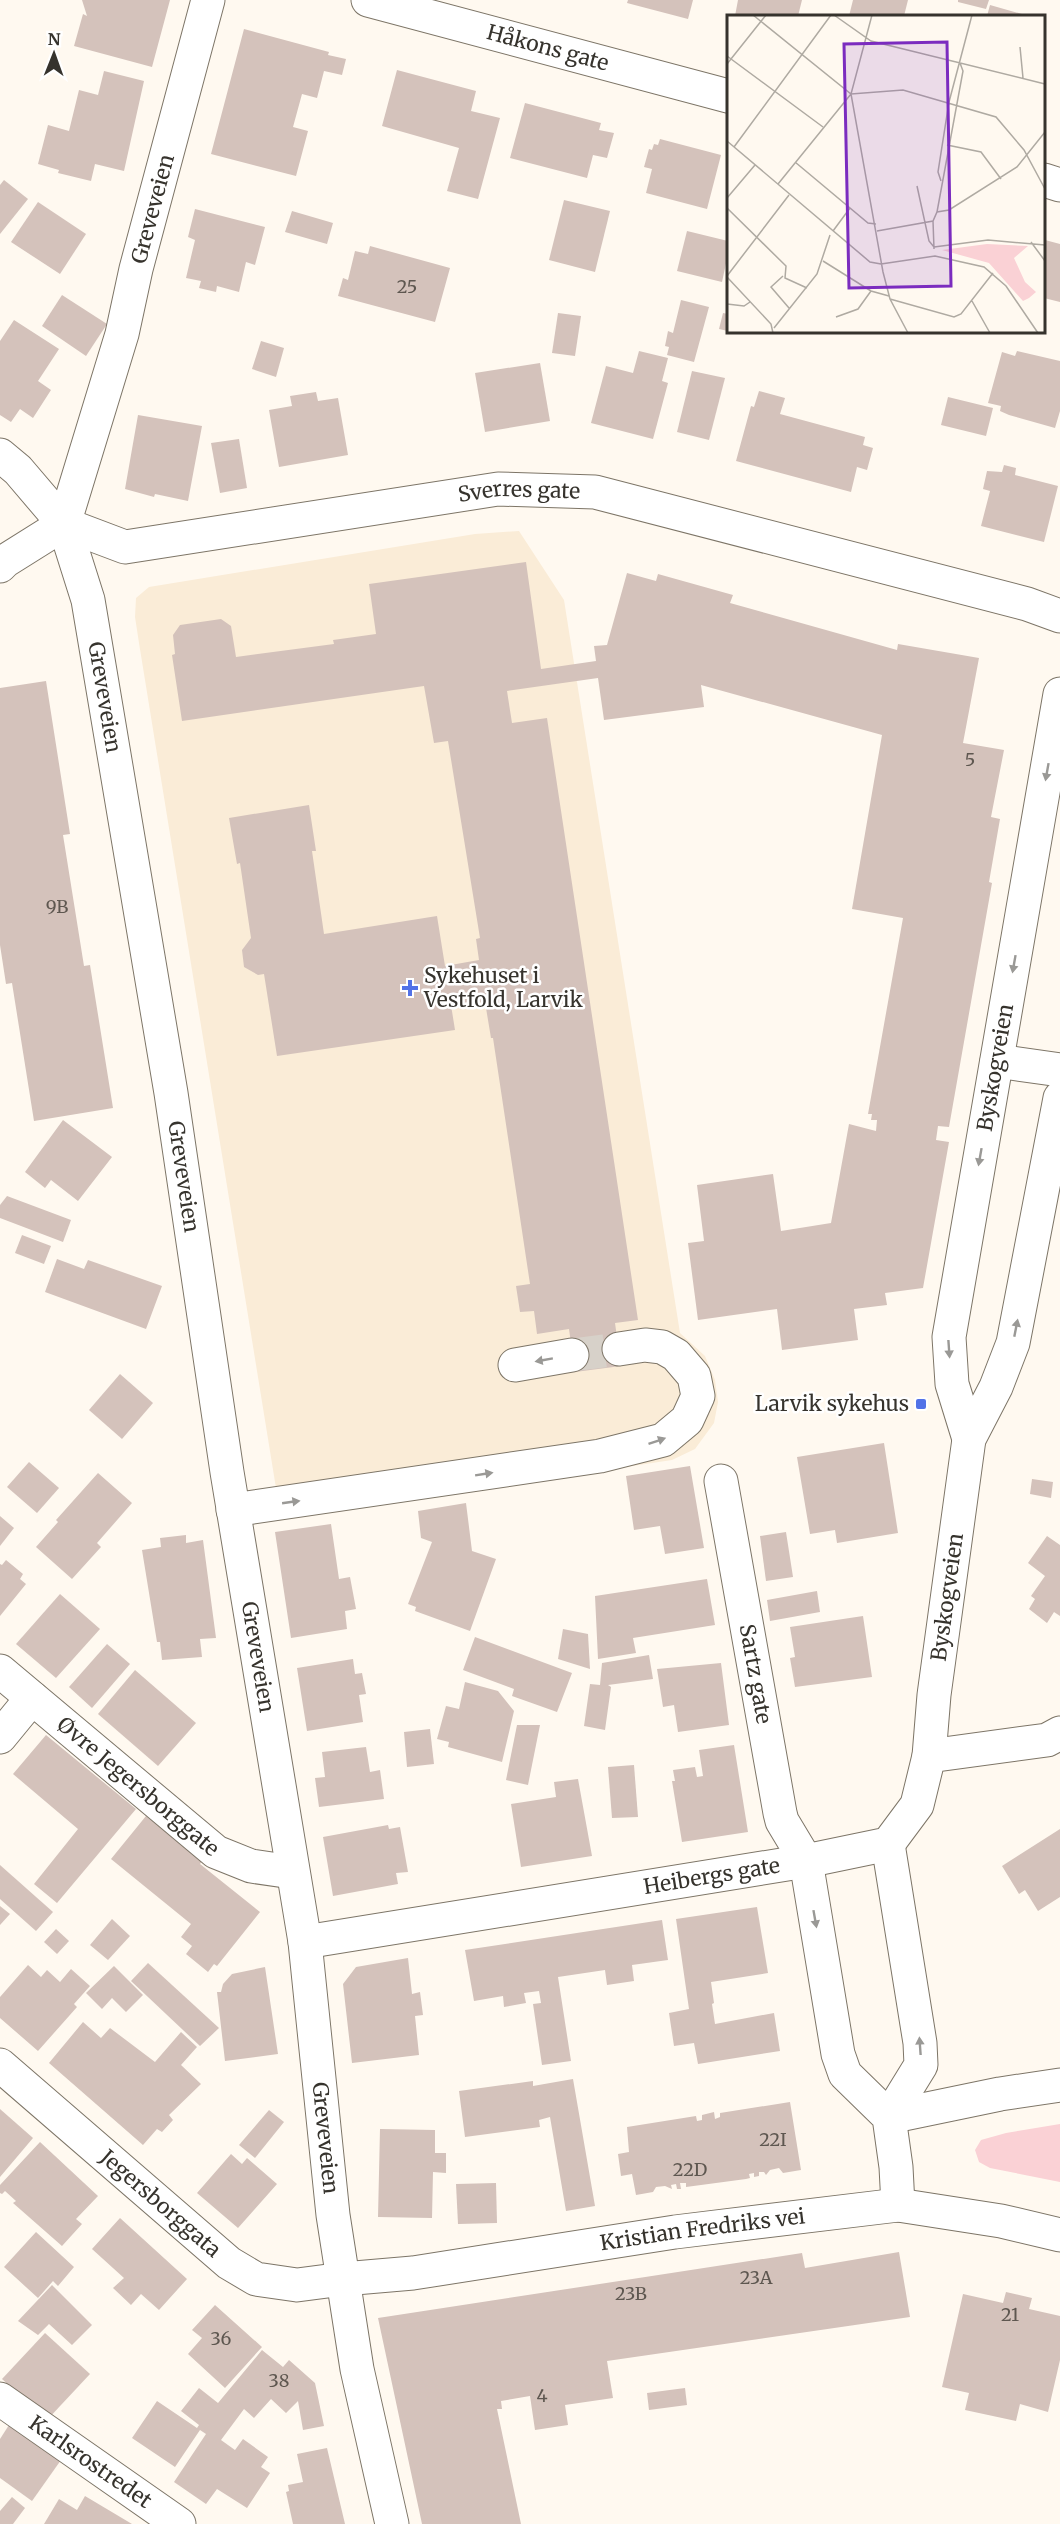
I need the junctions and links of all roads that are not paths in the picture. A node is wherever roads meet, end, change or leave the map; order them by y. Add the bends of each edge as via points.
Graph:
1 (208, 0) edge
2 (368, 0) edge
3 (727, 95) edge
4 (1045, 180) edge
5 (1060, 185) edge
6 (0, 455) edge
7 (64, 524) junction
8 (0, 566) edge
9 (1060, 616) edge
10 (1060, 694) edge
11 (997, 1061) junction
12 (1060, 1070) edge
13 (1060, 1098) edge
14 (619, 1349) tunnel mouth
15 (572, 1355) tunnel mouth
16 (515, 1365) dead end
17 (969, 1439) junction
18 (721, 1481) dead end
19 (233, 1510) junction
20 (0, 1671) edge
21 (32, 1698) junction
22 (1060, 1733) edge
23 (0, 1737) edge
24 (929, 1756) junction
25 (888, 1844) junction
26 (806, 1861) junction
27 (292, 1872) junction
28 (305, 1942) junction
29 (0, 2065) edge
30 (1060, 2085) edge
31 (889, 2117) junction
32 (898, 2205) junction
33 (1060, 2235) edge
34 (344, 2278) junction
35 (0, 2398) edge
36 (179, 2524) edge
37 (392, 2524) edge

1 - 7 street, Greveveien via 122,334
2 - 3 street, Håkons gate
4 - 5 street
6 - 7 street, Sverres gate
7 - 8 street
7 - 9 street, Sverres gate via 125,547 498,489 595,492 1027,604
7 - 19 street, Greveveien via 88,600 94,635 171,1093
10 -> 11 street, Byskogveien
11 - 12 street
11 -> 17 street, Byskogveien via 948,1337 952,1384
17 -> 13 street, Byskogveien via 996,1387 1012,1343
19 -> 14 street via 600,1456 663,1440 687,1420 698,1396 694,1376 676,1355 662,1347
15 -> 16 street
17 - 24 street, Byskogveien
18 - 26 street, Sartz gate via 780,1813
19 - 27 street, Greveveien
20 - 21 street, Øvre Jegersborggate
21 - 23 street
21 - 27 street, Øvre Jegersborggate via 216,1852 251,1866
22 - 24 street via 1047,1740
24 - 25 street via 917,1805
25 - 26 street, Heibergs gate
31 -> 25 street via 921,2065
26 - 28 street, Heibergs gate
26 -> 31 street via 838,2054 845,2074
27 - 28 street, Greveveien
28 - 34 street, Greveveien via 333,2215
29 - 34 street, Jegersborggata via 229,2263 256,2279 287,2284
30 - 31 street
31 - 32 street
32 - 33 street, Kristian Fredriks vei via 1001,2221
32 - 34 street, Kristian Fredriks vei via 675,2232 413,2273
34 - 37 street, Greveveien via 357,2370
35 - 36 street, Karlsrostredet

